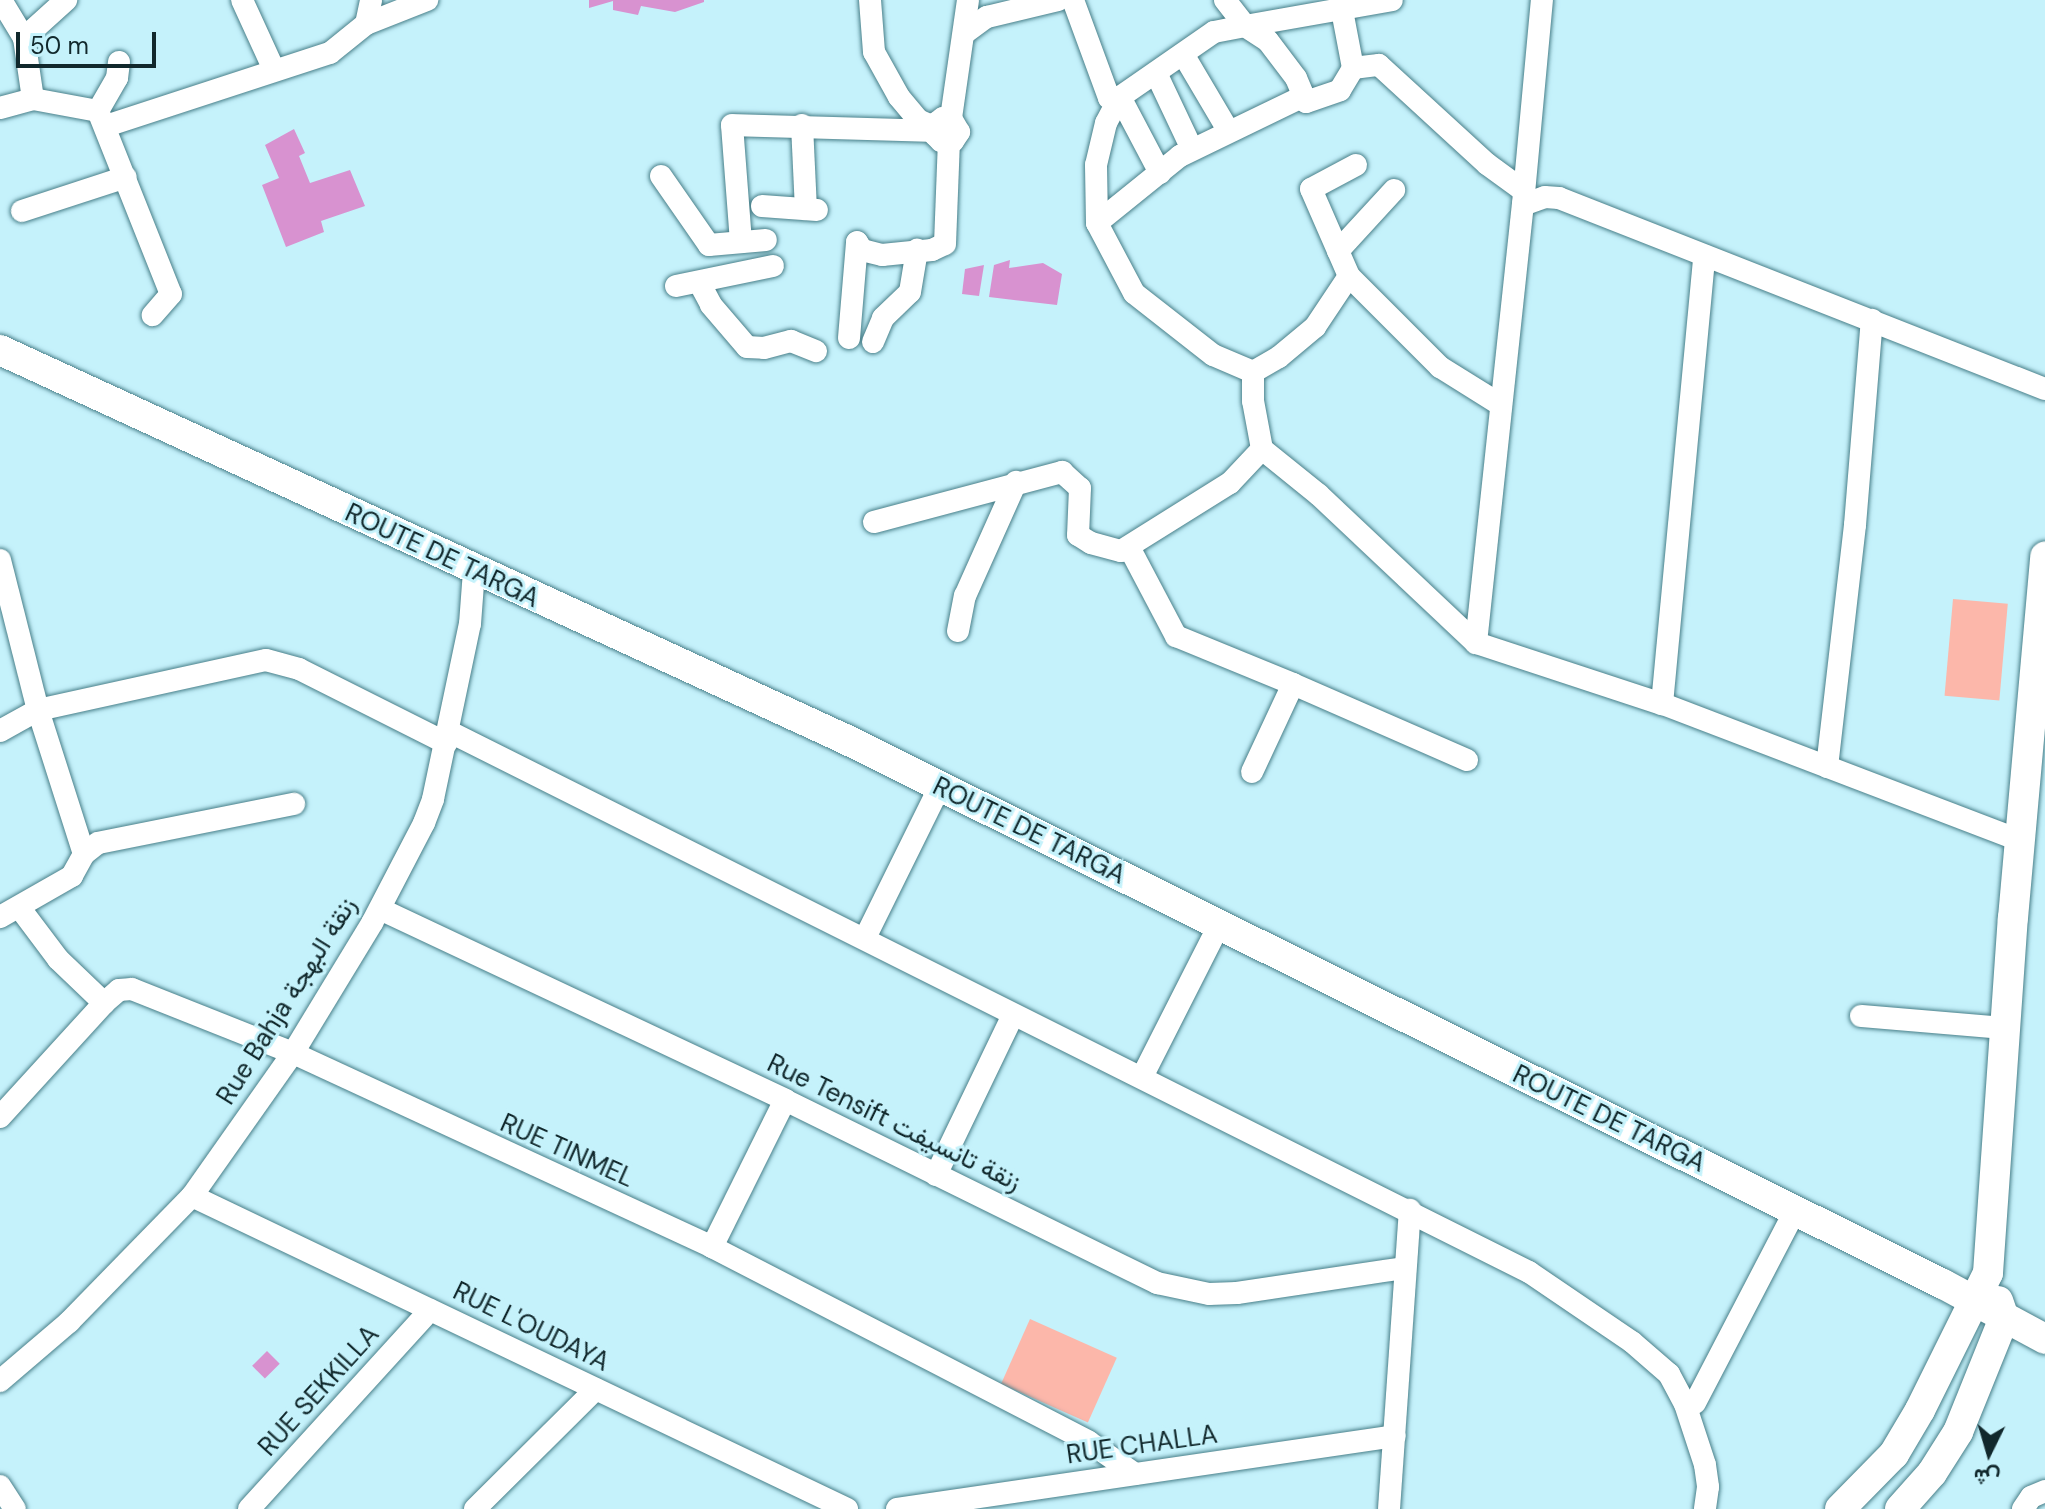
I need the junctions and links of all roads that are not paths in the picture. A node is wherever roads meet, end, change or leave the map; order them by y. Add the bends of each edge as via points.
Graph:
1 (1, 0) edge
2 (66, 0) edge
3 (242, 0) edge
4 (371, 0) edge
5 (427, 0) edge
6 (870, 0) edge
7 (1058, 0) edge
8 (1073, 0) edge
9 (1225, 0) edge
10 (1392, 0) edge
11 (1542, 0) edge
12 (1341, 4) edge
13 (970, 6) edge
14 (366, 24) junction
15 (1245, 26) junction
16 (24, 38) junction
17 (1183, 54) junction
18 (119, 62) dead end
19 (1353, 68) junction
20 (274, 70) junction
21 (1156, 73) junction
22 (1304, 96) junction
23 (1120, 97) junction
24 (33, 99) junction
25 (0, 108) edge
26 (102, 119) junction
27 (802, 125) junction
28 (942, 129) junction
29 (1228, 130) junction
30 (1192, 149) junction
31 (1356, 165) dead end
32 (1160, 173) junction
33 (661, 176) dead end
34 (126, 177) junction
35 (1394, 190) dead end
36 (1523, 198) junction
37 (762, 206) dead end
38 (22, 211) dead end
39 (1097, 223) junction
40 (766, 240) dead end
41 (741, 242) junction
42 (917, 250) junction
43 (1338, 251) junction
44 (1704, 256) junction
45 (773, 266) dead end
46 (1349, 276) junction
47 (699, 282) junction
48 (676, 286) dead end
49 (153, 315) dead end
50 (1872, 320) junction
51 (849, 338) dead end
52 (873, 342) dead end
53 (0, 350) edge
54 (816, 351) dead end
55 (1253, 372) junction
56 (2045, 389) edge
57 (1501, 405) junction
58 (1262, 449) junction
59 (1016, 482) junction
60 (874, 522) dead end
61 (1129, 547) junction
62 (2045, 556) edge
63 (0, 560) edge
64 (474, 571) junction
65 (958, 631) dead end
66 (1476, 643) junction
67 (1293, 684) junction
68 (1662, 704) junction
69 (38, 710) junction
70 (0, 731) edge
71 (447, 737) junction
72 (1467, 760) dead end
73 (1827, 767) junction
74 (1252, 772) dead end
75 (940, 786) junction
76 (294, 804) dead end
77 (2019, 840) junction
78 (84, 854) junction
79 (380, 909) junction
80 (10, 912) edge
81 (1219, 925) junction
82 (865, 938) junction
83 (104, 1003) junction
84 (1013, 1015) junction
85 (1861, 1016) dead end
86 (2005, 1028) junction
87 (293, 1053) junction
88 (1142, 1077) junction
89 (785, 1100) junction
90 (0, 1117) edge
91 (936, 1175) junction
92 (192, 1196) junction
93 (1410, 1210) junction
94 (1795, 1211) junction
95 (712, 1247) junction
96 (1404, 1268) junction
97 (1988, 1273) junction
98 (1972, 1300) junction
99 (430, 1310) junction
100 (2004, 1318) junction
101 (2045, 1339) edge
102 (0, 1381) edge
103 (596, 1389) junction
104 (1695, 1403) dead end
105 (1395, 1436) junction
106 (1135, 1474) junction
107 (0, 1486) edge
108 (2045, 1491) edge
109 (911, 1508) edge
110 (15, 1509) edge
111 (249, 1509) edge
112 (475, 1509) edge
113 (847, 1509) edge
114 (1389, 1509) edge
115 (1705, 1509) edge
116 (1840, 1509) edge
117 (1900, 1509) edge
118 (2023, 1509) edge

1 - 16 street
2 - 16 street
3 - 20 street
4 - 14 street
5 - 14 street
6 - 28 street via 874,52 899,97 918,120
7 - 13 street
8 - 23 street via 1109,98
9 - 15 street
10 - 12 street
11 - 36 street
12 - 15 street
12 - 19 street
13 - 28 street
14 - 20 street via 330,53
15 - 17 street via 1214,32
15 - 22 street via 1268,41
16 - 24 street
17 - 21 street
17 - 29 street
18 - 26 street
19 - 22 street via 1340,90 1306,102
19 - 36 street via 1379,65
20 - 26 street via 159,111
21 - 23 street
21 - 30 street
22 - 29 street
23 - 32 street
23 - 39 street via 1106,123 1096,165
24 - 25 street
24 - 26 street
26 - 34 street
27 - 28 street
27 - 37 street via 812,210
27 - 41 street via 732,125
28 - 42 street via 945,244
29 - 30 street
30 - 32 street
31 - 43 street via 1311,189
32 - 39 street
33 - 41 street via 709,245
34 - 38 street
34 - 49 street via 171,294
35 - 43 street
36 - 44 street via 1559,198
36 - 57 street
39 - 55 street via 1134,293 1213,355
40 - 41 street
42 - 51 street via 882,255 862,250 857,242
42 - 52 street via 910,292 883,318
43 - 46 street
44 - 50 street
44 - 68 street
45 - 47 street
46 - 55 street via 1315,327
46 - 57 street via 1440,367
47 - 48 street
47 - 54 street via 711,305 747,347 791,341
50 - 56 street
50 - 73 street
53 - 64 main road, ROUTE DE TARGA
55 - 58 street
57 - 66 street
58 - 61 street via 1230,483
58 - 66 street via 1319,495
59 - 60 street
59 - 61 street via 1062,472 1080,488 1078,535 1121,551
59 - 65 street via 965,596
61 - 67 street via 1176,636
62 - 77 main road
63 - 69 street
64 - 71 street, Rue Bahja زنقة البهجة via 470,624
64 - 75 main road, ROUTE DE TARGA
66 - 68 street
67 - 72 street
67 - 74 street
68 - 73 street
69 - 70 street
69 - 71 street via 242,664 279,661
69 - 78 street
71 - 79 street, Rue Bahja زنقة البهجة via 424,823
71 - 82 street
73 - 77 street
75 - 81 main road, ROUTE DE TARGA
75 - 82 street
76 - 78 street via 98,843
77 - 86 main road
78 - 80 street via 72,876
79 - 87 street, Rue Bahja زنقة البهجة
79 - 89 street, Rue Tensift زنقة تانسيفت
80 - 83 street
81 - 88 street
81 - 94 main road, ROUTE DE TARGA
82 - 84 street
83 - 87 street, RUE TINMEL via 119,990 132,989
83 - 90 street, RUE TINMEL
84 - 88 street
84 - 91 street
85 - 86 street
86 - 97 main road
87 - 92 street, Rue Bahja زنقة البهجة
87 - 95 street, RUE TINMEL
88 - 93 street
89 - 91 street, Rue Tensift زنقة تانسيفت
89 - 95 street
91 - 96 street, Rue Tensift زنقة تانسيفت via 1180,1290 1237,1293
92 - 99 street, RUE L'OUDAYA
92 - 102 street, Rue Bahja زنقة البهجة via 69,1322
93 - 96 street
93 - 115 street via 1529,1272 1632,1342 1669,1374 1705,1465
94 - 98 main road, ROUTE DE TARGA
94 - 104 street
95 - 106 street, RUE TINMEL via 1089,1442
96 - 105 street
97 - 98 main road
97 - 100 main road
98 - 100 main road, ROUTE DE TARGA
98 - 116 main road via 1894,1454
99 - 103 street, RUE L'OUDAYA
99 - 111 street, RUE SEKKILLA
100 - 101 main road, ROUTE DE TARGA
100 - 117 main road via 1958,1432
103 - 112 street
103 - 113 street, RUE L'OUDAYA
105 - 106 street, RUE CHALLA
105 - 114 street
106 - 109 street, RUE CHALLA
107 - 110 street
108 - 118 street via 2031,1497

